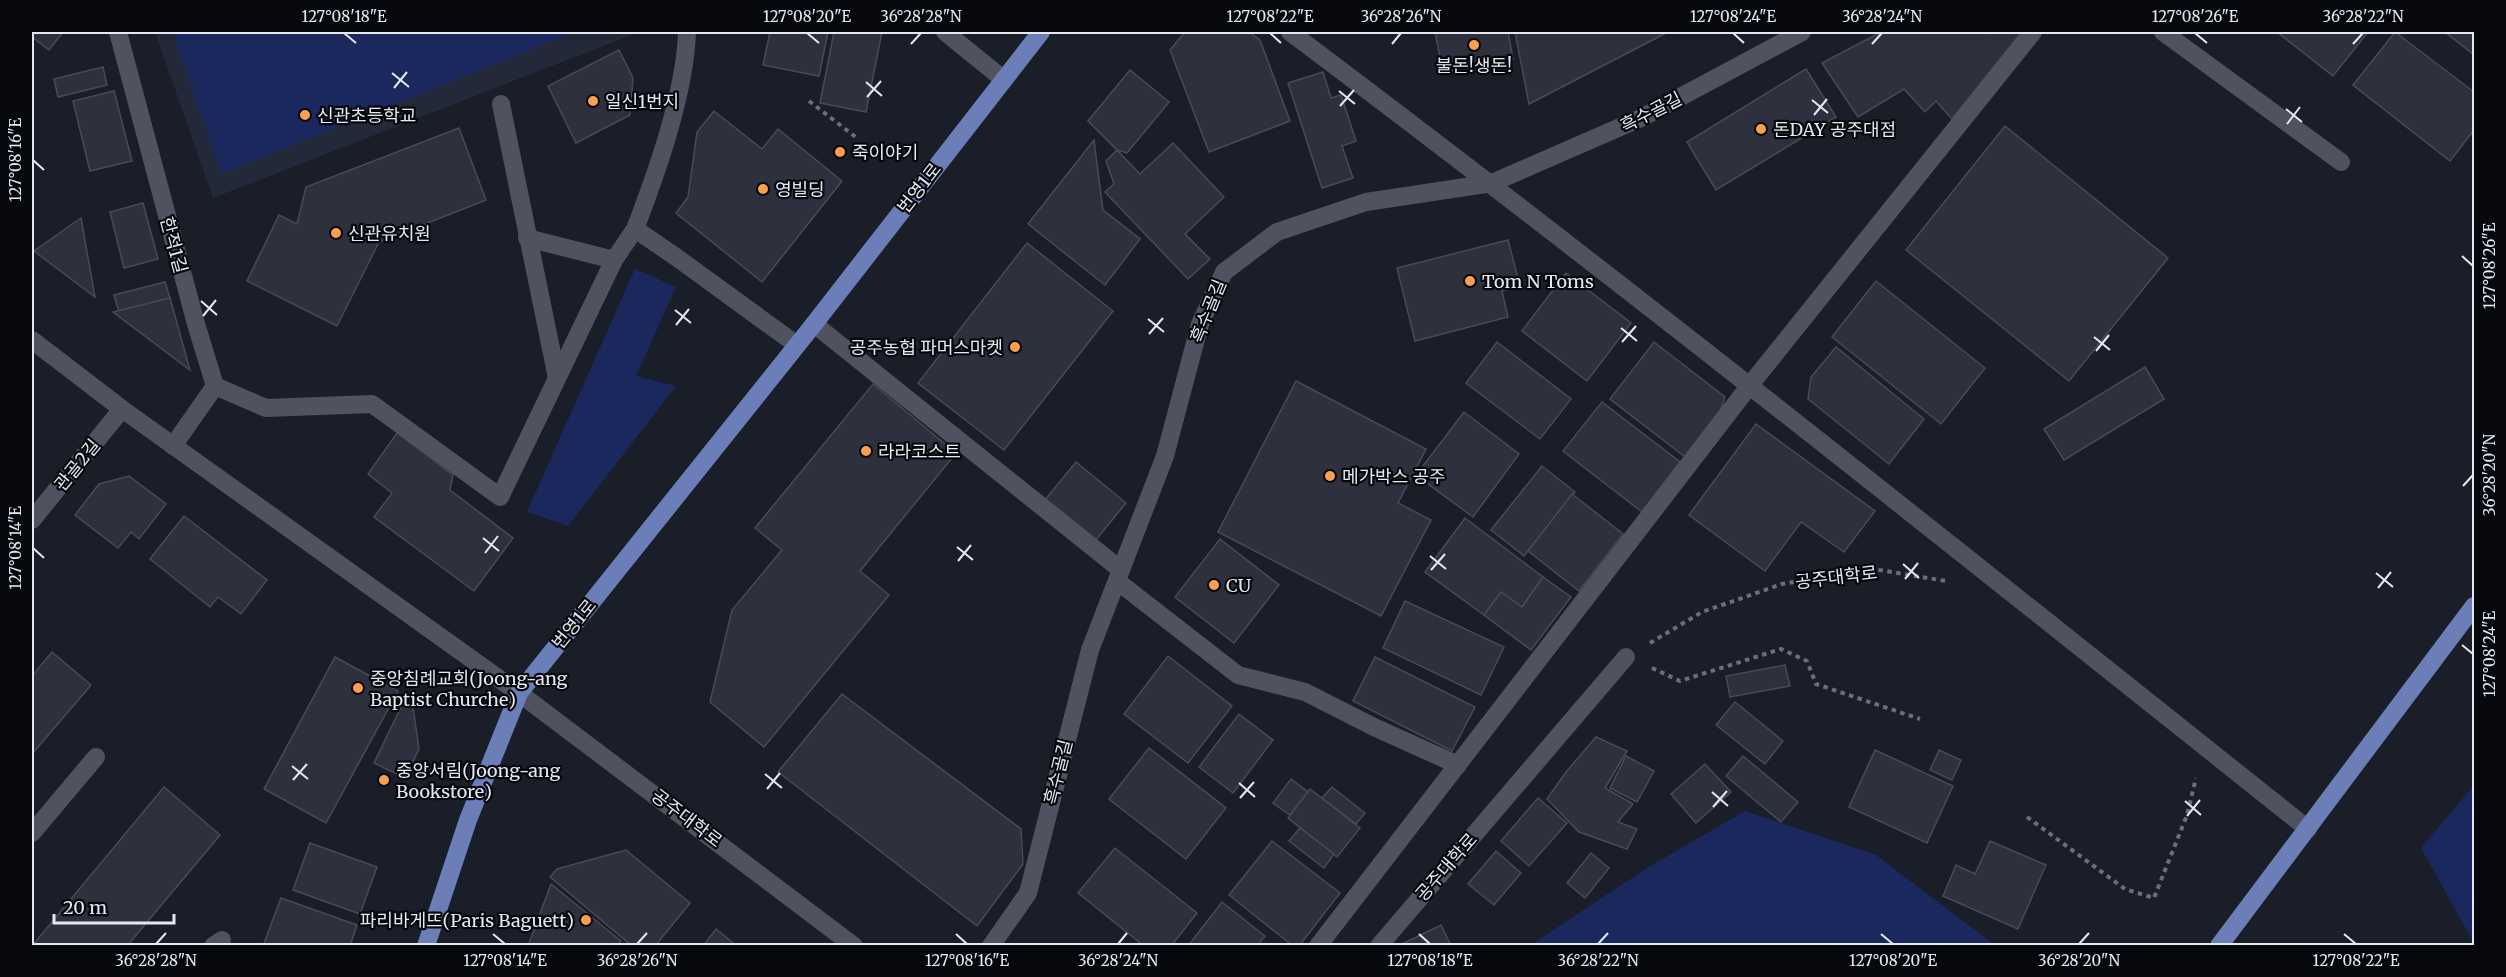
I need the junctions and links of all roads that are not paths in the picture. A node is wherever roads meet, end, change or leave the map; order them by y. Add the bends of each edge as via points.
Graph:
1 (118, 32) edge
2 (687, 32) edge
3 (945, 32) edge
4 (1041, 32) edge
5 (1290, 32) edge
6 (1802, 32) edge
7 (2033, 32) edge
8 (2163, 32) edge
9 (1003, 79) junction
10 (501, 104) dead end
11 (2341, 162) dead end
12 (1492, 183) junction
13 (634, 229) junction
14 (527, 238) junction
15 (614, 260) junction
16 (814, 324) junction
17 (32, 340) edge
18 (797, 345) junction
19 (557, 378) junction
20 (1750, 385) junction
21 (215, 386) junction
22 (122, 409) junction
23 (173, 446) junction
24 (32, 520) edge
25 (1119, 576) junction
26 (2475, 606) edge
27 (1626, 657) road end
28 (519, 693) junction
29 (96, 757) dead end
30 (1458, 765) junction
31 (2308, 829) junction
32 (32, 834) edge
33 (426, 945) edge
34 (854, 945) edge
35 (991, 945) edge
36 (1318, 945) edge
37 (1379, 945) edge
38 (2219, 945) edge

1 - 21 street, 한적1길
2 - 13 street via 677,98 652,184
3 - 9 street
4 - 9 main road, 번영1로
5 - 12 street
6 - 12 street, 흑수골길 via 1641,118
7 - 20 street
8 - 11 street
9 - 16 main road, 번영1로
10 - 14 street
12 - 20 street
12 - 25 street, 흑수골길 via 1366,202 1277,232 1224,272 1200,324 1165,456
13 - 15 street
13 - 18 street
14 - 15 street
14 - 19 street
15 - 19 street
16 - 18 main road, 번영1로
16 - 25 street
17 - 22 street
18 - 28 main road, 번영1로
19 - 21 street via 500,497 372,404 266,408
20 - 30 street
20 - 31 street
21 - 23 street
22 - 23 street
22 - 24 street, 관골2길
23 - 28 street
25 - 30 street via 1238,675 1305,692
25 - 35 street, 흑수골길 via 1090,650 1028,893
26 - 31 main road
27 - 37 street, 공주대학로
28 - 33 main road, 번영1로 via 468,820
28 - 34 street, 공주대학로
29 - 32 street
30 - 36 street
31 - 38 main road

